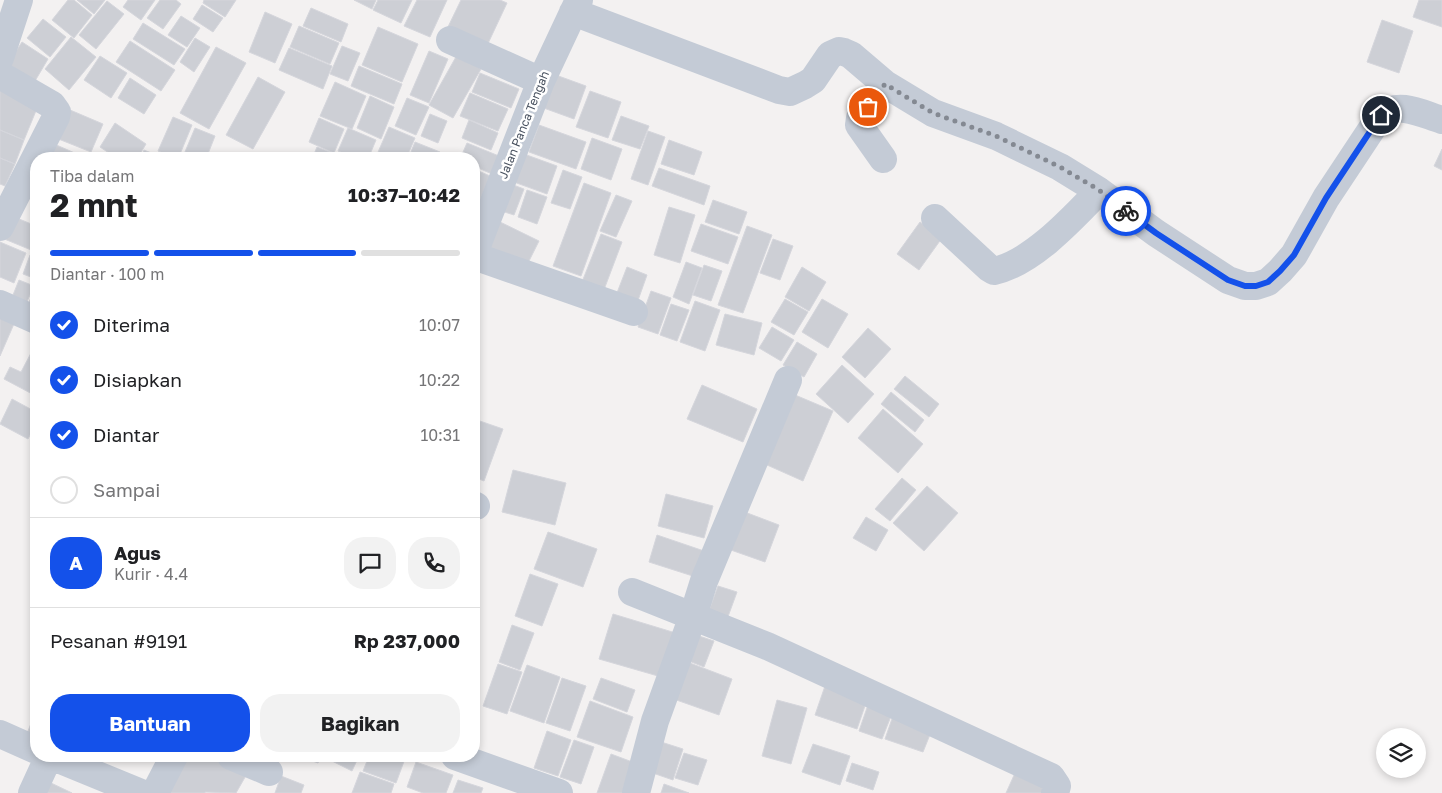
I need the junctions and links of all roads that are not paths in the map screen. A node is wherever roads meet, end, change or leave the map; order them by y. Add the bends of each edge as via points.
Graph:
1 (18, 0) edge
2 (576, 6) edge
3 (450, 40) dead end
4 (0, 58) edge
5 (0, 75) edge
6 (541, 81) junction
7 (885, 84) junction
8 (1442, 120) edge
9 (38, 152) edge
10 (883, 159) dead end
11 (30, 168) edge
12 (1099, 190) junction
13 (935, 218) dead end
14 (0, 227) edge
15 (480, 239) edge
16 (480, 257) edge
17 (0, 304) edge
18 (634, 312) dead end
19 (30, 317) edge
20 (788, 380) dead end
21 (632, 592) dead end
22 (694, 616) junction
23 (0, 734) edge
24 (30, 747) edge
25 (47, 762) edge
26 (65, 762) edge
27 (171, 762) edge
28 (243, 762) edge
29 (473, 762) edge
30 (268, 774) edge
31 (32, 793) edge
32 (141, 793) edge
33 (154, 793) edge
34 (559, 793) edge
35 (636, 793) edge
36 (1055, 793) edge

1 - 4 street
2 - 6 street, Jalan Panca Tengah
2 - 7 street via 779,90 790,92 813,80 830,54 839,51 851,55
3 - 6 street
5 - 9 street via 52,105 57,112
6 - 15 street, Jalan Panca Tengah
7 - 10 street via 860,118 859,125
7 - 12 street via 933,113 996,136
8 - 12 street via 1402,108 1388,110 1381,115 1326,198 1294,255 1268,282 1256,286 1228,280 1156,233
11 - 14 street
12 - 13 street via 1043,246 994,271
16 - 18 street
17 - 19 street
20 - 22 street via 704,581
21 - 22 street
22 - 35 street via 654,721
22 - 36 street via 767,646 1051,777 1057,786
23 - 24 street
25 - 31 street
26 - 32 street
27 - 33 street
28 - 30 street
29 - 34 street

